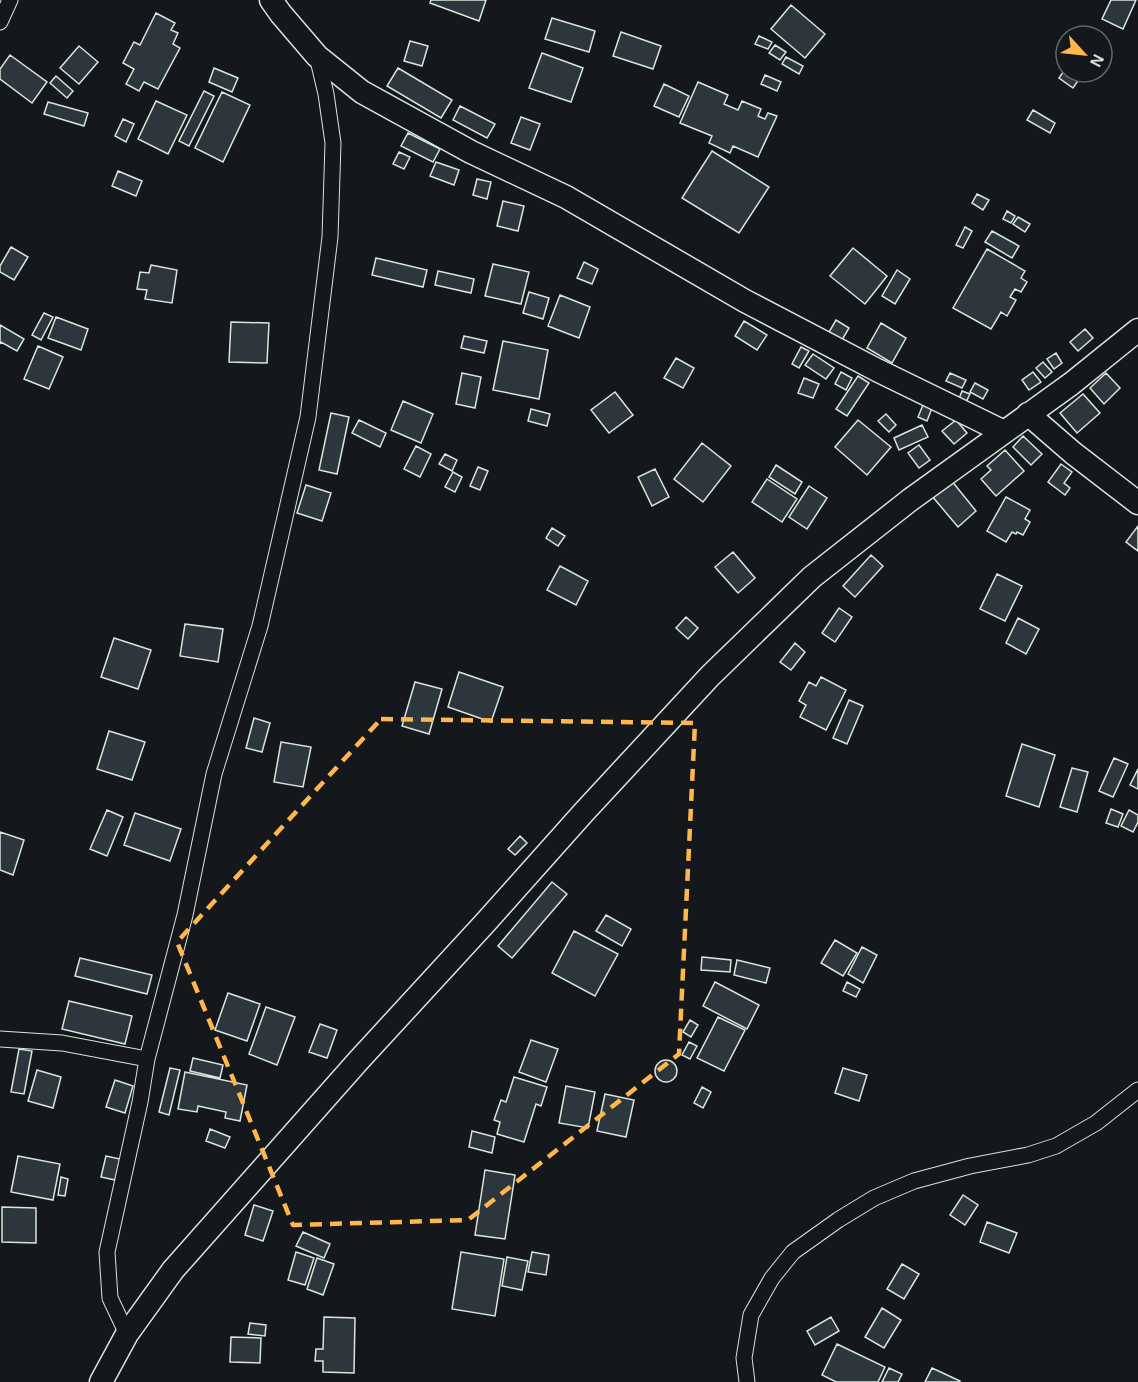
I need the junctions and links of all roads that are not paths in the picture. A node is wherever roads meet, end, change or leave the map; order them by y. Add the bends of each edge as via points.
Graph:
1 (10, 0) edge
2 (271, 0) edge
3 (0, 22) edge
4 (317, 56) junction
5 (1138, 330) edge
6 (1028, 414) junction
7 (1004, 432) junction
8 (1138, 503) edge
9 (0, 1039) edge
10 (147, 1059) junction
11 (1138, 1090) edge
12 (127, 1334) junction
13 (101, 1382) edge
14 (747, 1382) edge

1 - 3 street
2 - 4 main road
4 - 7 main road via 362,92 471,152 566,196 746,301
4 - 10 street via 333,143 330,237 308,417 260,626 214,774 184,915
5 - 6 main road
6 - 7 main road
6 - 8 main road
7 - 12 main road via 812,577 710,676 173,1270
9 - 10 street via 62,1043
10 - 12 street via 107,1252 110,1298
11 - 14 street via 1096,1123 1056,1146 914,1181 874,1198 793,1252 772,1278 751,1315 744,1358
12 - 13 main road

